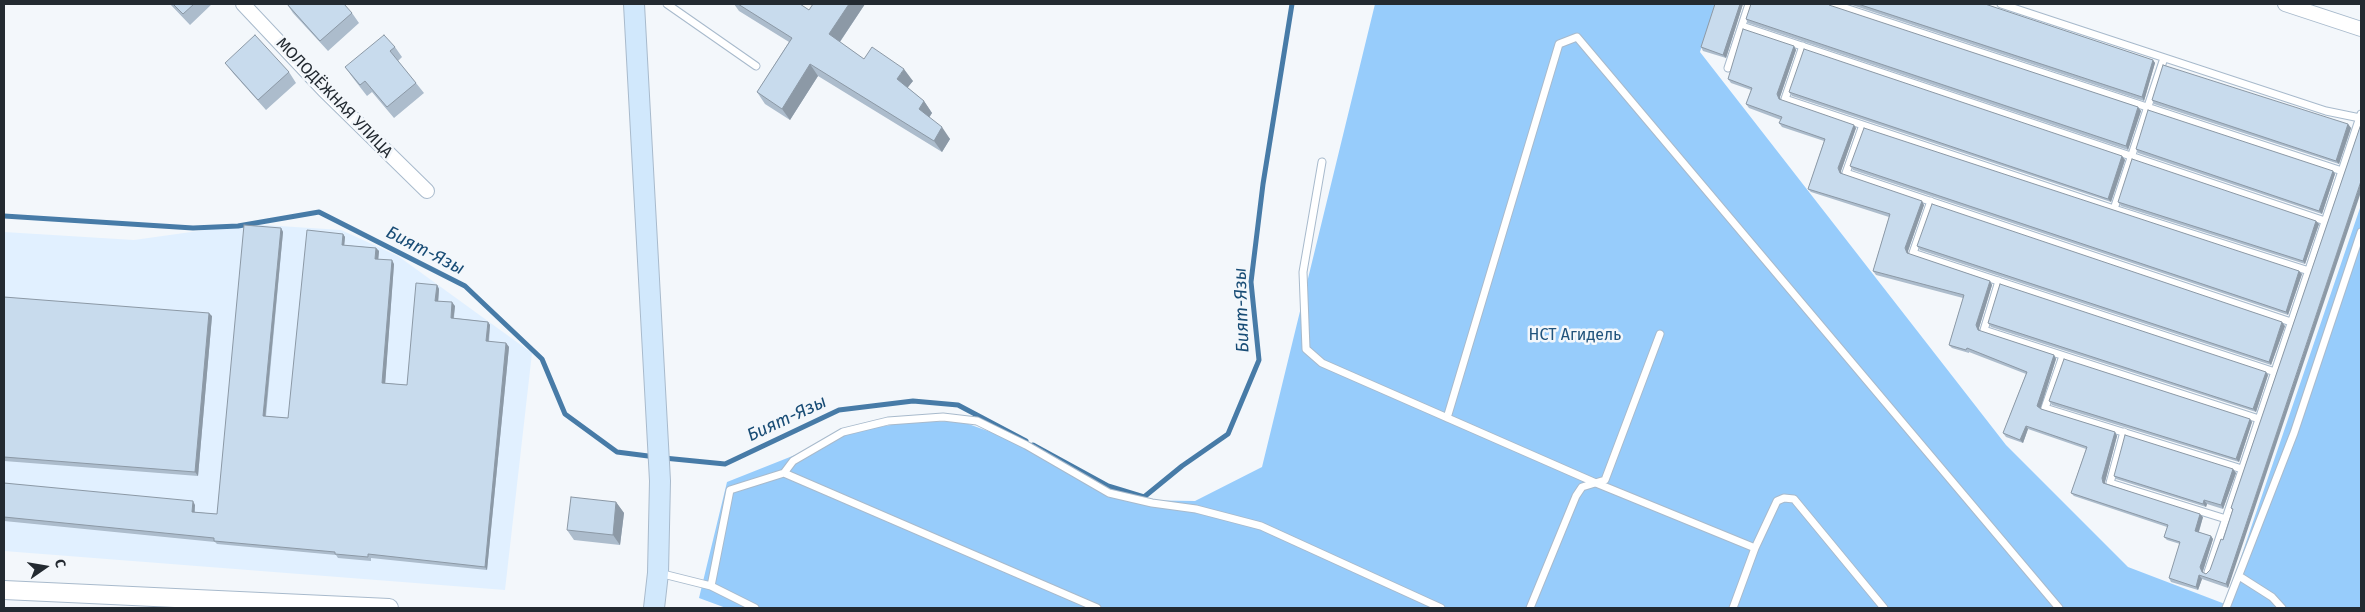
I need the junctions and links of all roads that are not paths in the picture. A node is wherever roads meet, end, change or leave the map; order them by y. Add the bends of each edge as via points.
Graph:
1 (243, 4) edge
2 (634, 4) edge
3 (667, 4) edge
4 (1749, 4) edge
5 (1833, 4) edge
6 (2001, 4) edge
7 (2285, 4) edge
8 (1742, 26) junction
9 (2361, 29) edge
10 (1803, 46) junction
11 (2164, 58) junction
12 (756, 66) dead end
13 (1728, 68) dead end
14 (2148, 108) junction
15 (2360, 116) edge
16 (1863, 125) junction
17 (2131, 158) junction
18 (1322, 162) dead end
19 (2342, 171) junction
20 (427, 191) dead end
21 (1931, 201) junction
22 (2114, 209) junction
23 (2325, 221) junction
24 (2361, 232) edge
25 (2309, 271) junction
26 (1999, 282) junction
27 (2291, 322) junction
28 (1660, 334) dead end
29 (2063, 356) junction
30 (2275, 372) junction
31 (1447, 418) junction
32 (2259, 419) junction
33 (2124, 432) junction
34 (2242, 469) junction
35 (784, 473) junction
36 (1596, 483) junction
37 (2226, 519) junction
38 (1755, 548) junction
39 (2208, 572) edge
40 (658, 573) junction
41 (2239, 576) junction
42 (711, 586) junction
43 (4, 590) edge
44 (120, 602) edge
45 (389, 608) edge
46 (654, 608) edge
47 (755, 608) edge
48 (1097, 608) edge
49 (1441, 608) edge
50 (1530, 608) edge
51 (1734, 608) edge
52 (1884, 608) edge
53 (2059, 608) edge
54 (2226, 608) edge
55 (2282, 608) edge

1 - 20 street, МОЛОДЁЖНАЯ УЛИЦА via 324,90
2 - 40 main road via 660,472
3 - 12 lane
4 - 8 lane
5 - 14 lane
6 - 11 lane
7 - 9 street
8 - 10 lane
8 - 13 lane
10 - 16 lane via 1785,99
10 - 17 lane
11 - 14 lane
11 - 15 lane via 2326,111
14 - 17 lane
14 - 19 lane
15 - 19 lane
16 - 21 lane via 1846,173
16 - 22 lane
17 - 22 lane
17 - 23 lane
18 - 31 lane via 1303,272 1306,349 1322,363
19 - 23 lane
21 - 26 lane via 1913,253
21 - 27 lane
22 - 25 lane
23 - 25 lane
24 - 41 lane via 2294,432
25 - 27 lane
26 - 29 lane via 1984,330
26 - 30 lane
27 - 30 lane
28 - 36 lane via 1605,480
29 - 32 lane
29 - 33 lane via 2045,408
30 - 32 lane
31 - 36 lane
31 - 53 lane via 1559,44 1578,37
32 - 34 lane
33 - 34 lane
33 - 37 lane via 2110,484
34 - 37 lane
35 - 42 lane via 730,490
35 - 48 lane
35 - 49 lane via 793,461 843,432 888,421 943,417 977,422 1026,445 1109,493 1152,504 1196,509 1261,526
36 - 38 lane
36 - 50 lane via 1582,487 1576,496
37 - 39 lane
38 - 51 lane
38 - 52 lane via 1777,500 1794,499
40 - 42 lane
40 - 46 main road
41 - 54 lane
41 - 55 lane via 2272,597
42 - 47 lane
43 - 44 street
44 - 45 street

